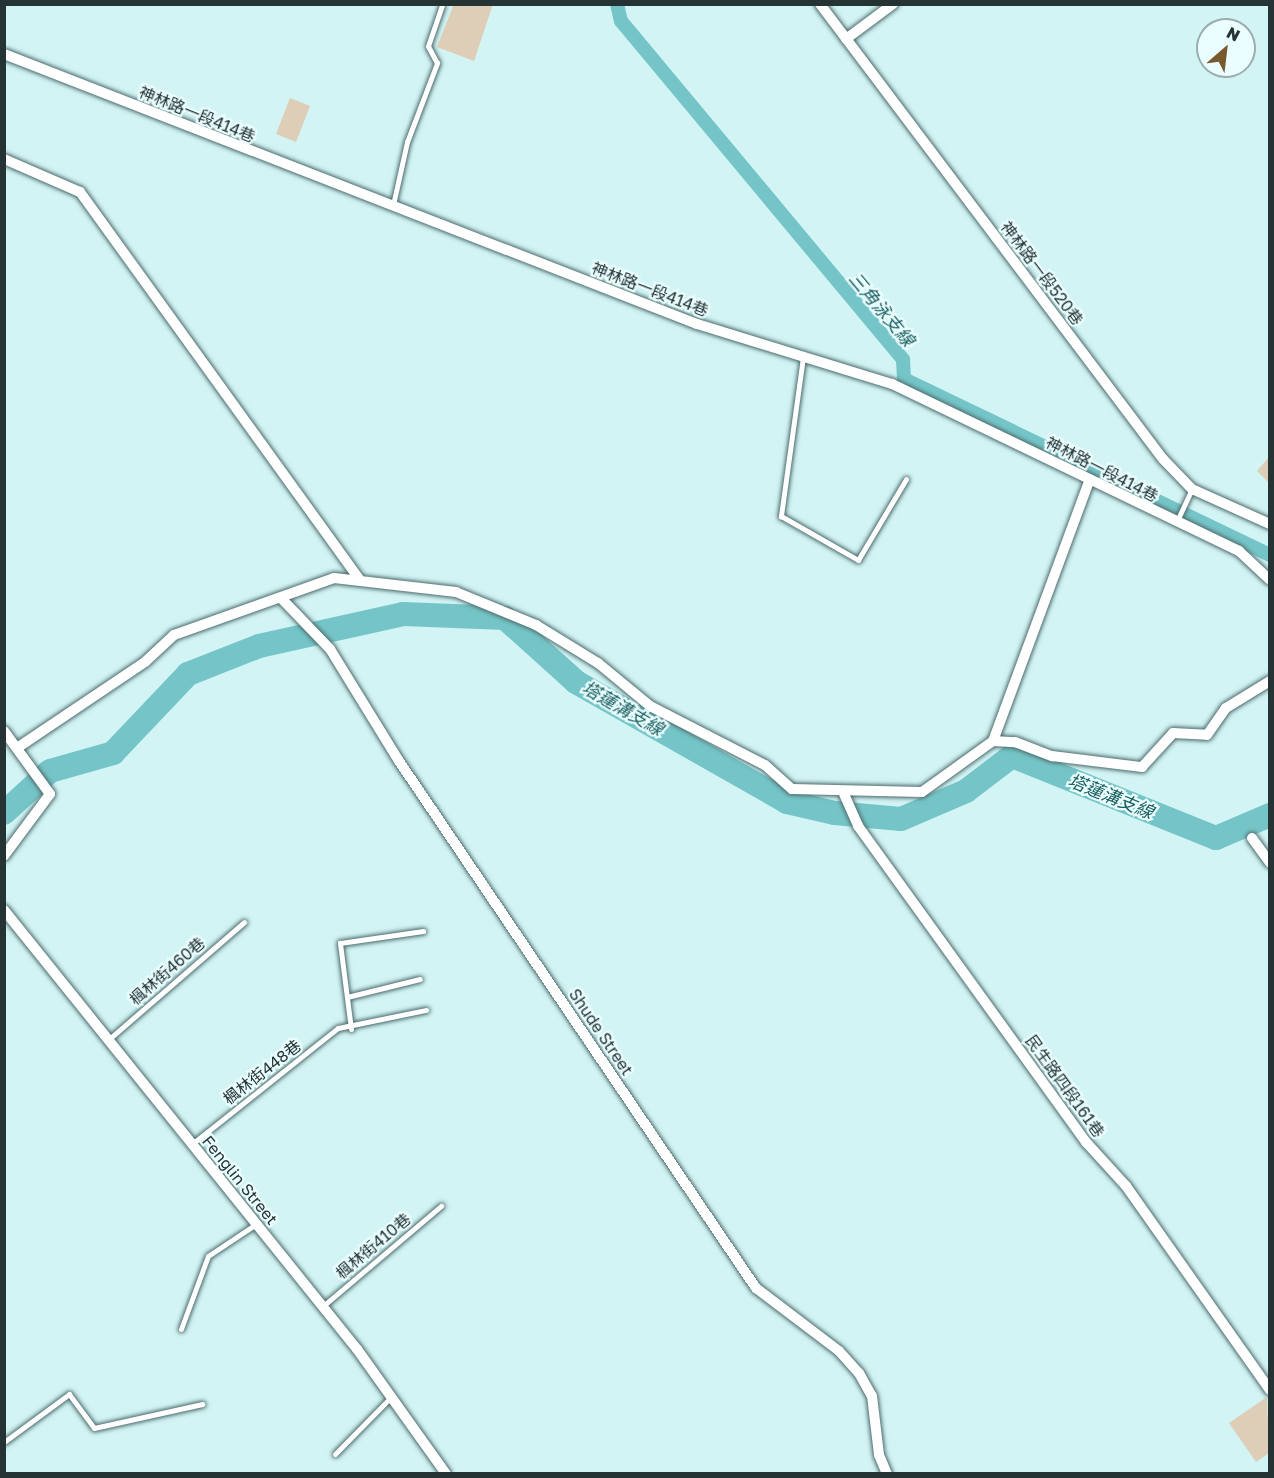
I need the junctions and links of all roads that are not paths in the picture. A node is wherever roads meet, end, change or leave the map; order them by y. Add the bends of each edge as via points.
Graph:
1 (820, 4) edge
2 (893, 4) edge
3 (442, 5) edge
4 (846, 39) junction
5 (4, 54) edge
6 (4, 159) edge
7 (393, 207) junction
8 (803, 356) junction
9 (906, 479) dead end
10 (1090, 479) junction
11 (1192, 489) junction
12 (1175, 523) junction
13 (1269, 524) edge
14 (358, 579) junction
15 (1269, 580) edge
16 (281, 598) junction
17 (1269, 681) edge
18 (4, 731) edge
19 (993, 741) junction
20 (17, 748) junction
21 (844, 794) junction
22 (1252, 838) dead end
23 (4, 856) edge
24 (1269, 863) edge
25 (4, 910) edge
26 (244, 922) dead end
27 (423, 931) dead end
28 (420, 979) dead end
29 (347, 997) junction
30 (426, 1010) dead end
31 (351, 1029) junction
32 (108, 1040) junction
33 (192, 1144) junction
34 (441, 1206) dead end
35 (256, 1224) junction
36 (323, 1306) junction
37 (181, 1329) dead end
38 (1269, 1390) edge
39 (391, 1397) junction
40 (202, 1404) dead end
41 (4, 1442) edge
42 (334, 1454) dead end
43 (446, 1473) edge
44 (887, 1473) edge

1 - 4 street, 神林路一段520巷
2 - 4 street
3 - 7 lane via 428,46 437,63 407,142
4 - 11 street, 神林路一段520巷 via 1163,459
5 - 7 street, 神林路一段414巷
6 - 14 street via 80,192
7 - 8 street, 神林路一段414巷 via 697,324
8 - 9 lane via 781,516 858,560
8 - 10 street, 神林路一段414巷 via 892,384
10 - 12 street, 神林路一段414巷
10 - 19 street
11 - 12 lane
11 - 13 street, 神林路一段520巷
12 - 15 street, 神林路一段414巷 via 1239,551
14 - 16 street via 334,578
14 - 21 street via 456,592 536,625 598,663 650,706 765,765 792,789
16 - 20 street via 174,635 145,662
16 - 44 street, Shude Street via 330,649 399,761 756,1288 839,1351 859,1373 872,1396 879,1455
17 - 19 street via 1226,708 1207,735 1173,732 1142,767 1052,756 1015,742
18 - 20 street
19 - 21 street via 922,792
20 - 23 street via 50,794
21 - 38 street, 民生路四段161巷 via 858,826 1086,1142 1126,1186
22 - 24 street
25 - 32 street, Fenglin Street
26 - 32 lane, 楓林街460巷
27 - 29 lane via 340,943
28 - 29 lane
29 - 31 lane
30 - 31 lane, 楓林街448巷
31 - 33 lane, 楓林街448巷 via 338,1028
32 - 33 street, Fenglin Street
33 - 35 street, Fenglin Street
34 - 36 lane, 楓林街410巷
35 - 36 street, Fenglin Street
35 - 37 lane via 208,1256
36 - 39 street, Fenglin Street
39 - 42 lane
39 - 43 street, Fenglin Street
40 - 41 lane via 94,1428 69,1394

